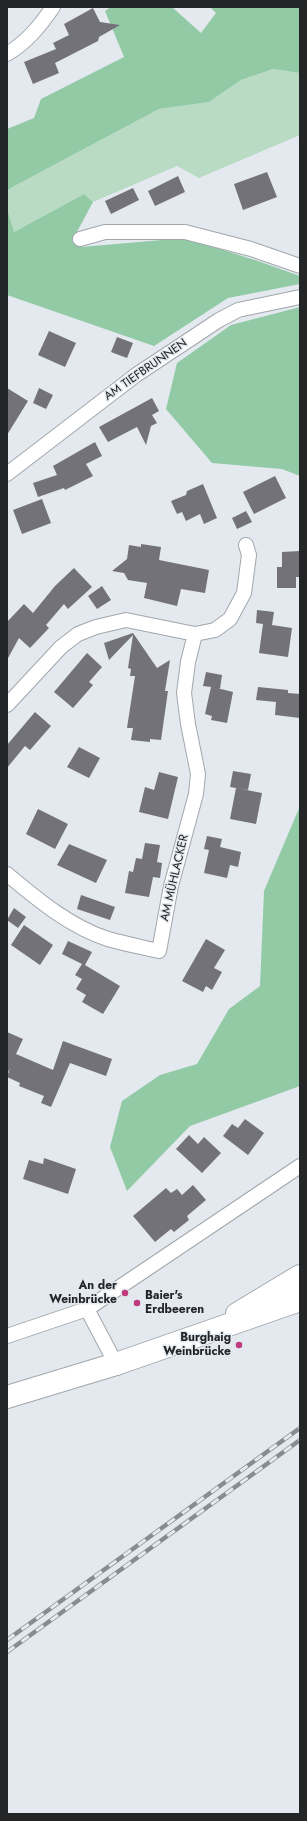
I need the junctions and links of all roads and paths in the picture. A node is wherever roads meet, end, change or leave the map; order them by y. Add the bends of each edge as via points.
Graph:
1 (53, 7) edge
2 (7, 54) edge
3 (80, 239) dead end
4 (300, 266) edge
5 (300, 297) edge
6 (7, 474) edge
7 (246, 545) dead end
8 (196, 634) junction
9 (7, 705) edge
10 (7, 874) edge
11 (300, 1166) edge
12 (300, 1276) edge
13 (300, 1300) edge
14 (87, 1309) junction
15 (7, 1326) edge
16 (23, 1332) junction
17 (205, 1333) junction
18 (7, 1336) edge
19 (116, 1364) junction
20 (7, 1397) edge

1 - 2 street via 23,44
3 - 4 street via 105,232 185,232 251,248
5 - 6 street, AM TIEFBRUNNEN via 238,310 219,320 136,375
7 - 8 street via 250,554 244,593 230,619 215,630
8 - 9 street via 126,620 96,627 78,634 61,647
8 - 10 street, AM MÜHLACKER via 188,662 184,693 198,774 196,794 171,886 159,951 107,938 68,920 41,903
11 - 14 street
12 - 17 main road
13 - 17 main road
14 - 16 street
14 - 19 street
15 - 16 street
16 - 18 street
17 - 19 main road
19 - 20 main road

